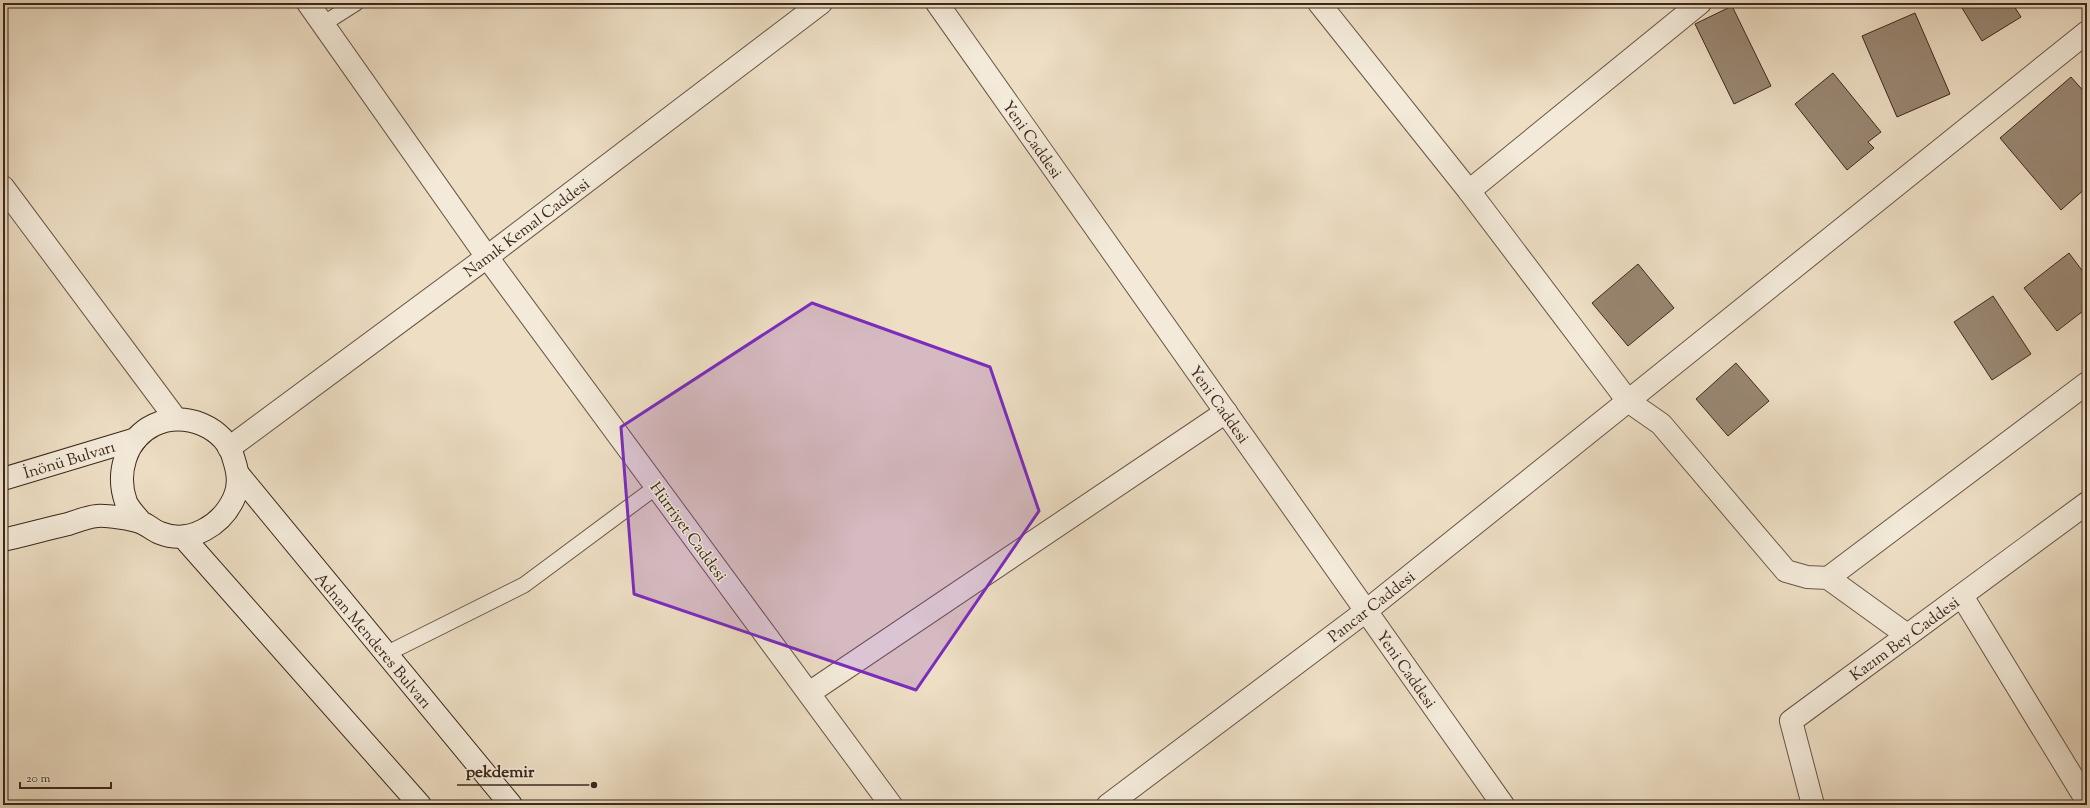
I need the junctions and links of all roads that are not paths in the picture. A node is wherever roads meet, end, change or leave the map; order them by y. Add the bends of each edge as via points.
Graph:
1 (308, 3) edge
2 (356, 3) edge
3 (821, 3) edge
4 (937, 3) edge
5 (1319, 3) edge
6 (1700, 3) edge
7 (323, 24) junction
8 (2087, 32) edge
9 (3, 187) edge
10 (1468, 191) junction
11 (487, 257) junction
12 (2087, 383) edge
13 (1628, 400) junction
14 (1226, 412) junction
15 (176, 419) junction
16 (136, 439) junction
17 (229, 448) junction
18 (238, 474) junction
19 (3, 479) edge
20 (656, 487) junction
21 (2087, 503) edge
22 (141, 522) junction
23 (183, 537) junction
24 (3, 540) edge
25 (1828, 578) junction
26 (1962, 596) junction
27 (1366, 611) junction
28 (1908, 635) junction
29 (386, 654) junction
30 (809, 693) junction
31 (2087, 801) edge
32 (420, 805) edge
33 (511, 805) edge
34 (891, 805) edge
35 (1108, 805) edge
36 (1503, 805) edge
37 (1813, 805) edge

1 - 7 street, Hürriyet Caddesi
2 - 7 lane
3 - 11 street, Namık Kemal Caddesi
4 - 14 street, Yeni Caddesi
5 - 10 street
6 - 10 street
7 - 11 street, Hürriyet Caddesi
8 - 13 street, Pancar Caddesi
9 - 15 street
10 - 13 street
11 - 17 street, Namık Kemal Caddesi
11 - 20 street, Hürriyet Caddesi
12 - 25 street
13 - 25 street via 1660,424 1786,571 1807,577
13 - 27 street, Pancar Caddesi
14 - 27 street, Yeni Caddesi
14 - 30 street
15 - 16 street via 154,425
15 - 17 street via 199,422 219,433
16 - 19 street, İnönü Bulvarı
16 - 22 street via 124,458 121,482 127,504
17 - 18 street
18 - 23 street via 235,497 224,517 205,530
18 - 29 street, Adnan Menderes Bulvarı
20 - 29 lane via 524,585
20 - 30 street, Hürriyet Caddesi
21 - 26 street, Kazım Bey Caddesi
22 - 23 street via 161,534
22 - 24 street via 98,516
23 - 32 street
25 - 28 street
26 - 28 street, Kazım Bey Caddesi
26 - 31 street
27 - 35 street, Pancar Caddesi
27 - 36 street, Yeni Caddesi
28 - 37 street, Kazım Bey Caddesi via 1792,721
29 - 33 street, Adnan Menderes Bulvarı
30 - 34 street, Hürriyet Caddesi

